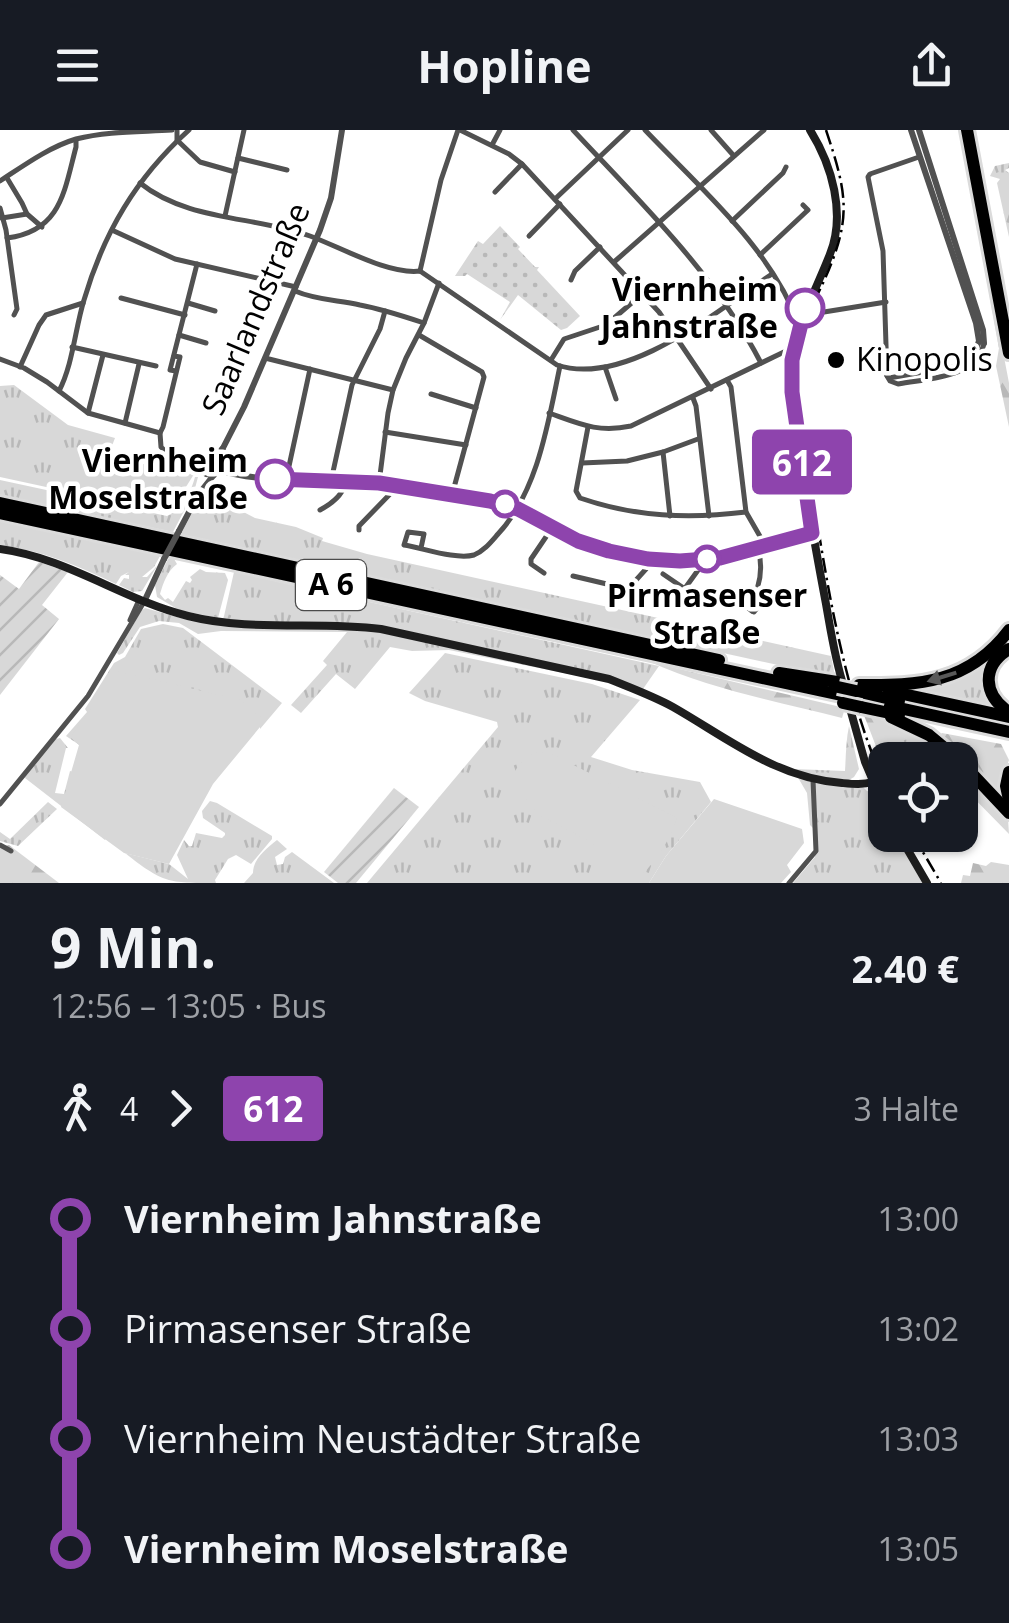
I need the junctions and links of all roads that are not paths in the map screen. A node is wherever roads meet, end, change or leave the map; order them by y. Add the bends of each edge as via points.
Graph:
1 (173, 130) edge
2 (190, 130) edge
3 (244, 130) edge
4 (342, 130) edge
5 (459, 130) edge
6 (500, 130) edge
7 (572, 130) edge
8 (628, 130) edge
9 (646, 130) edge
10 (710, 130) edge
11 (810, 130) edge
12 (915, 130) edge
13 (967, 130) edge
14 (975, 130) edge
15 (141, 131) edge
16 (764, 131) edge
17 (96, 132) edge
18 (76, 140) junction
19 (175, 142) junction
20 (492, 146) junction
21 (923, 155) junction
22 (734, 156) junction
23 (238, 158) junction
24 (599, 158) junction
25 (522, 164) junction
26 (786, 167) dead end
27 (287, 170) dead end
28 (235, 172) junction
29 (3, 179) edge
30 (140, 183) junction
31 (698, 187) junction
32 (495, 192) dead end
33 (557, 202) junction
34 (803, 205) dead end
35 (0, 208) edge
36 (26, 214) junction
37 (225, 216) junction
38 (2, 218) edge
39 (658, 222) junction
40 (732, 222) junction
41 (42, 226) junction
42 (112, 230) junction
43 (528, 236) dead end
44 (7, 238) junction
45 (317, 239) junction
46 (600, 247) junction
47 (760, 255) junction
48 (614, 262) junction
49 (196, 264) junction
50 (420, 271) junction
51 (772, 274) junction
52 (571, 280) dead end
53 (439, 283) junction
54 (296, 289) junction
55 (643, 294) junction
56 (121, 298) dead end
57 (886, 302) junction
58 (83, 303) junction
59 (188, 303) junction
60 (726, 305) junction
61 (216, 311) dead end
62 (385, 311) junction
63 (824, 312) dead end
64 (1009, 312) edge
65 (185, 314) junction
66 (14, 316) dead end
67 (424, 323) junction
68 (800, 326) junction
69 (419, 334) junction
70 (179, 335) junction
71 (679, 338) junction
72 (206, 343) dead end
73 (984, 343) joint
74 (72, 348) junction
75 (794, 350) junction
76 (976, 352) joint
77 (1009, 353) edge
78 (103, 355) junction
79 (266, 358) junction
80 (0, 359) edge
81 (550, 360) junction
82 (762, 363) junction
83 (139, 364) junction
84 (156, 366) dead end
85 (560, 366) junction
86 (20, 367) junction
87 (605, 367) junction
88 (310, 369) junction
89 (887, 376) junction
90 (354, 380) junction
91 (727, 380) junction
92 (712, 389) junction
93 (393, 390) junction
94 (59, 391) junction
95 (431, 394) dead end
96 (693, 398) junction
97 (616, 399) dead end
98 (476, 408) junction
99 (88, 413) junction
100 (550, 413) junction
101 (124, 423) junction
102 (588, 427) junction
103 (385, 432) junction
104 (160, 433) junction
105 (698, 439) junction
106 (466, 445) junction
107 (663, 452) junction
108 (582, 463) junction
109 (211, 469) junction
110 (286, 480) junction
111 (331, 481) junction
112 (345, 482) junction
113 (379, 483) junction
114 (394, 485) junction
115 (452, 495) junction
116 (0, 502) edge
117 (518, 509) junction
118 (320, 510) dead end
119 (746, 512) junction
120 (0, 513) edge
121 (670, 516) junction
122 (710, 516) junction
123 (552, 528) junction
124 (359, 530) dead end
125 (813, 537) junction
126 (762, 547) junction
127 (421, 548) dead end
128 (0, 549) edge
129 (648, 559) junction
130 (702, 560) junction
131 (544, 574) dead end
132 (663, 574) dead end
133 (156, 575) junction
134 (573, 576) dead end
135 (151, 588) junction
136 (653, 588) dead end
137 (118, 590) junction
138 (754, 599) dead end
139 (142, 601) junction
140 (674, 603) dead end
141 (163, 609) junction
142 (132, 614) junction
143 (128, 628) junction
144 (1009, 630) edge
145 (1009, 649) edge
146 (851, 694) junction
147 (1009, 714) edge
148 (1009, 728) edge
149 (1009, 740) edge
150 (938, 742) edge
151 (865, 762) junction
152 (868, 770) edge
153 (1009, 772) edge
154 (978, 779) edge
155 (813, 780) junction
156 (868, 780) edge
157 (855, 781) junction
158 (841, 783) junction
159 (868, 783) edge
160 (1009, 800) edge
161 (0, 804) edge
162 (1009, 813) edge
163 (0, 846) edge
164 (11, 850) dead end
165 (909, 852) edge
166 (789, 883) edge
167 (927, 883) edge

1 - 15 street
1 - 19 street
2 - 19 street
3 - 23 street
4 - 45 street, Saarlandstraße
5 - 20 street
5 - 50 street
6 - 20 street
7 - 24 street
8 - 24 street
9 - 31 street
10 - 22 street
11 - 68 main road via 828,166 837,224
12 - 21 street
13 - 77 highway
14 - 64 highway
15 - 17 street
16 - 22 street
17 - 18 street
18 - 29 street
18 - 41 street via 64,191
19 - 28 street via 200,162
19 - 30 street
20 - 25 street
21 - 57 street via 868,178
21 - 73 street
21 - 76 street via 976,323
22 - 31 street
23 - 27 street
23 - 28 street
24 - 33 street
24 - 39 street
25 - 32 street
25 - 33 street
26 - 40 street
28 - 37 street
29 - 36 street
30 - 37 street via 179,205
30 - 42 street
31 - 39 street
31 - 40 street
33 - 43 street
33 - 46 street
34 - 47 street via 808,210
35 - 38 street
36 - 38 street
36 - 41 street
37 - 45 street
38 - 44 street
39 - 48 street
39 - 60 street
40 - 47 street
41 - 44 street
42 - 49 street
42 - 58 street
44 - 66 street
45 - 50 street via 406,272
45 - 54 street, Saarlandstraße
46 - 48 street
46 - 52 street
47 - 51 street
48 - 55 street
49 - 54 street
49 - 59 street
50 - 53 street
51 - 60 street
51 - 68 street
53 - 67 street
53 - 81 street
54 - 62 street
54 - 79 street, Saarlandstraße
55 - 71 street
55 - 81 street via 606,325 564,338
56 - 65 street
57 - 63 street
57 - 89 street
58 - 74 street
58 - 86 street via 46,316
59 - 61 street
59 - 65 street
60 - 71 street
60 - 82 street
62 - 67 street
62 - 90 street
65 - 70 street
67 - 69 street
68 - 75 main road
69 - 93 street
69 - 98 street via 482,372
70 - 72 street
70 - 104 street
71 - 87 street
71 - 92 street
73 - 89 street via 964,370 898,384
74 - 78 street
74 - 94 street
75 - 82 street
75 - 125 main road via 792,397
76 - 89 street via 957,366
78 - 83 street
78 - 99 street
79 - 88 street
79 - 109 street, Saarlandstraße
80 - 86 street
81 - 85 street
82 - 91 street
83 - 84 street
83 - 101 street
85 - 87 street
85 - 100 street
86 - 94 street
87 - 97 street
88 - 90 street
88 - 110 street
90 - 93 street
90 - 111 street
91 - 92 street
91 - 119 street
92 - 96 street
93 - 103 street
94 - 99 street
95 - 98 street
96 - 102 street via 631,426
96 - 105 street
98 - 106 street
99 - 101 street
100 - 102 street
100 - 117 street
101 - 104 street
102 - 108 street
103 - 106 street
103 - 113 street
104 - 109 street via 164,450
105 - 107 street
105 - 122 street
106 - 115 street
107 - 108 street
107 - 121 street
108 - 121 street via 580,498
109 - 110 street
109 - 133 street, bridge
110 - 111 street
111 - 112 street
112 - 113 street
112 - 118 street
113 - 114 street
114 - 115 street
114 - 124 street
115 - 117 street
116 - 146 highway, A 6
117 - 123 street
117 - 127 street via 474,555
119 - 122 street
119 - 126 street
120 - 146 highway, A 6 via 720,675
121 - 122 street
123 - 129 street
123 - 131 street via 531,559
125 - 126 street
125 - 146 main road via 836,658
126 - 130 street
126 - 138 street
128 - 137 main road via 54,561
129 - 130 street
129 - 134 street via 628,589
130 - 132 street via 684,590
133 - 135 street
133 - 139 street
135 - 139 street
135 - 141 street
136 - 140 street
137 - 139 main road
137 - 142 street
139 - 141 main road
139 - 142 street
139 - 143 street
141 - 155 main road via 250,626 380,629 587,674 644,693 763,761
142 - 143 street
143 - 161 street via 88,696
144 -> 146 highway, A 6 via 986,655 951,676
145 - 147 highway via 988,680 995,701
146 - 147 highway, A 6
146 - 148 highway, A 6
146 - 149 highway
146 - 150 highway
146 - 151 main road
151 - 152 main road
151 - 157 main road
153 - 160 highway
154 - 162 highway
155 - 158 main road
155 - 166 street via 816,850
156 - 157 main road
157 - 158 main road
158 - 159 main road
163 - 164 street
165 - 167 main road

